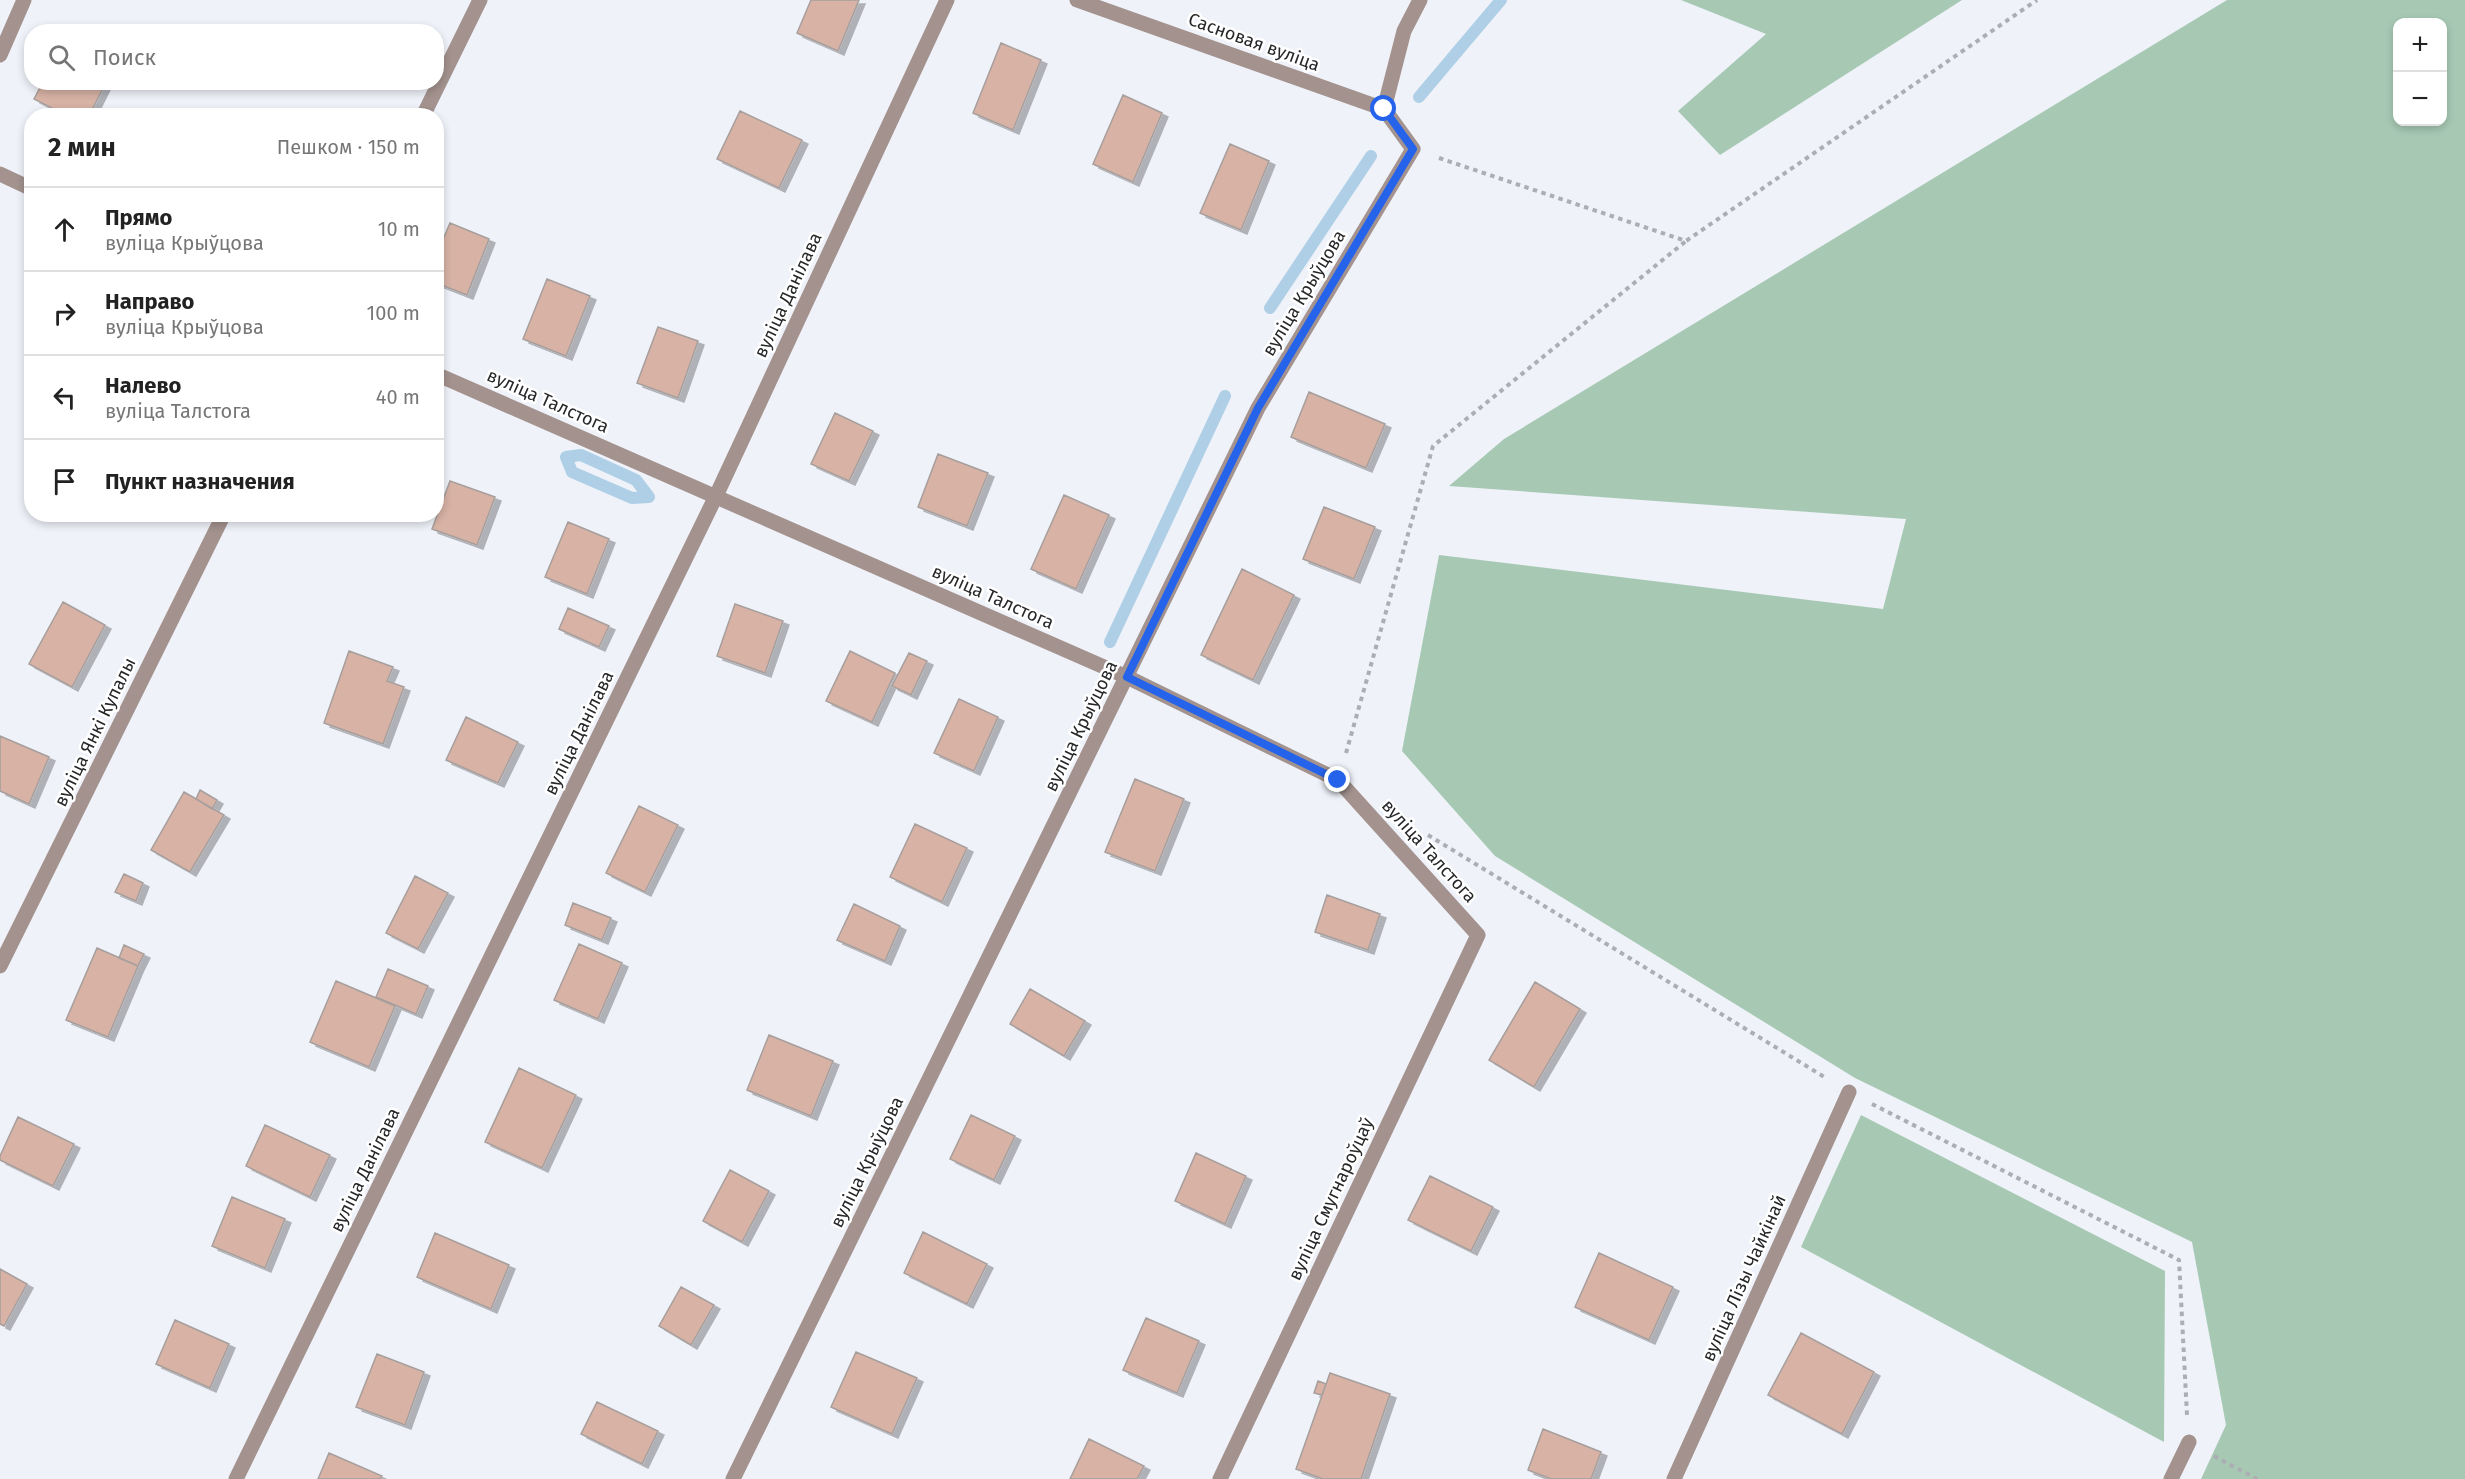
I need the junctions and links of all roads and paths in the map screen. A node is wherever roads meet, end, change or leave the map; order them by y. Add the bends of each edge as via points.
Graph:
1 (24, 0) edge
2 (480, 0) edge
3 (947, 0) edge
4 (1077, 0) edge
5 (1420, 0) edge
6 (2037, 0) edge
7 (0, 55) edge
8 (444, 73) edge
9 (436, 90) edge
10 (427, 108) edge
11 (1384, 109) junction
12 (1413, 149) junction
13 (0, 174) edge
14 (24, 185) edge
15 (1686, 241) junction
16 (444, 377) edge
17 (716, 496) junction
18 (220, 522) edge
19 (1127, 677) junction
20 (1338, 780) junction
21 (1478, 935) joint
22 (0, 966) edge
23 (1849, 1092) dead end
24 (2189, 1442) dead end
25 (236, 1479) edge
26 (732, 1479) edge
27 (1220, 1479) edge
28 (1674, 1479) edge
29 (2171, 1479) edge

1 - 7 street
2 - 8 street
3 - 17 street, вуліца Данілава
4 - 11 street, Сасновая вуліца
5 - 11 street via 1404,31
6 - 15 path
9 - 10 street
11 - 12 street
12 - 15 path
12 - 19 street, вуліца Крыўцова via 1258,408
13 - 14 street
15 - 20 path via 1433,446
16 - 17 street, вуліца Талстога
17 - 19 street, вуліца Талстога
17 - 25 street, вуліца Данілава
18 - 22 street, вуліца Янкі Купалы
19 - 20 street, вуліца Талстога
19 - 26 street, вуліца Крыўцова
20 - 21 street, вуліца Талстога
21 - 27 street, вуліца Смугнароўцаў
23 - 28 street, вуліца Лізы Чайкінай
24 - 29 street

